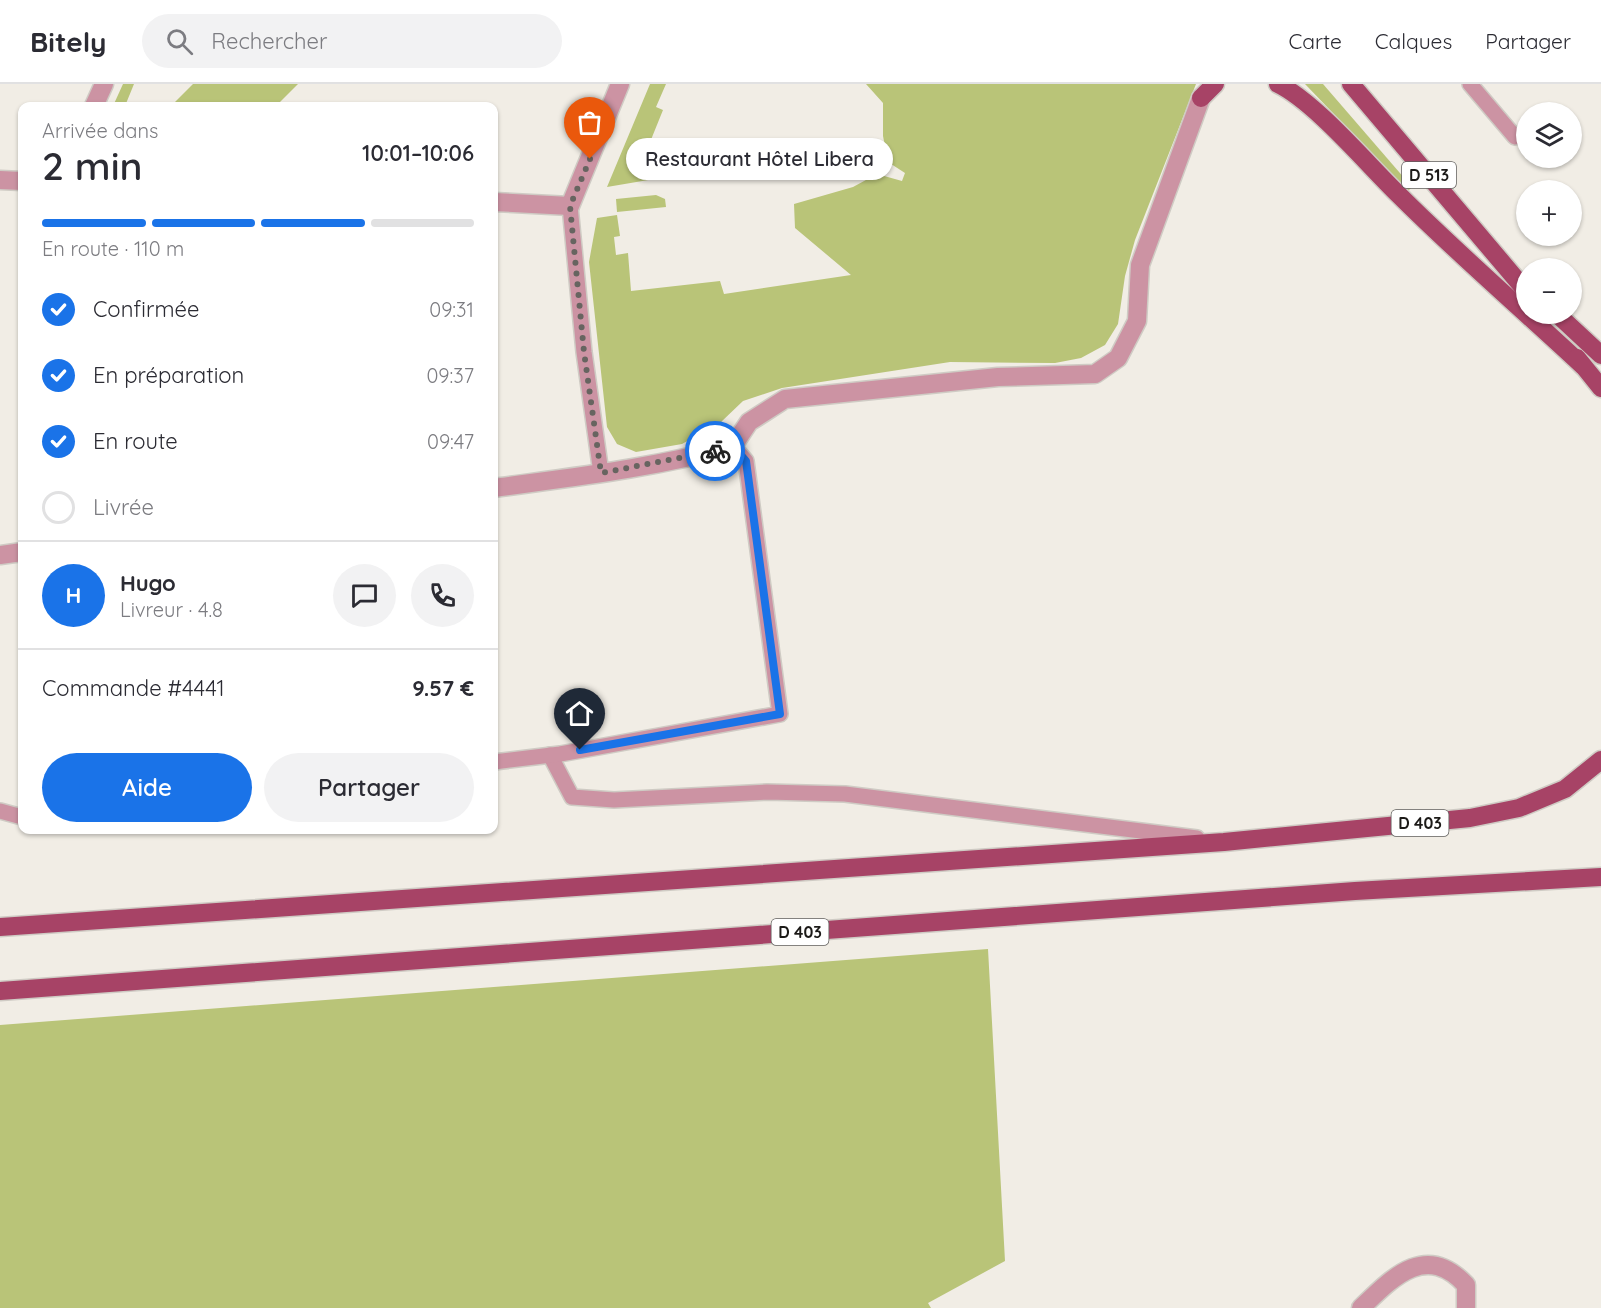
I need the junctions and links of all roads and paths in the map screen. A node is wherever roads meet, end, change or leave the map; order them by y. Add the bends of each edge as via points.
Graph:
1 (104, 84) edge
2 (621, 84) edge
3 (1215, 84) edge
4 (1278, 84) edge
5 (1350, 84) edge
6 (1470, 84) edge
7 (1201, 98) joint
8 (96, 102) edge
9 (1515, 137) dead end
10 (0, 180) edge
11 (18, 182) edge
12 (498, 202) edge
13 (570, 206) junction
14 (1508, 266) junction
15 (1516, 274) edge
16 (1516, 277) edge
17 (1551, 324) edge
18 (1567, 324) edge
19 (1601, 356) edge
20 (1583, 366) junction
21 (1601, 388) edge
22 (733, 446) junction
23 (601, 473) junction
24 (498, 487) edge
25 (18, 553) edge
26 (0, 555) edge
27 (550, 755) junction
28 (1601, 760) edge
29 (498, 762) edge
30 (0, 811) edge
31 (18, 816) edge
32 (1224, 842) junction
33 (1601, 877) edge
34 (0, 927) edge
35 (0, 991) edge
36 (1361, 1308) edge
37 (1466, 1308) edge

1 - 8 street
2 - 13 street
3 - 7 main road
4 - 20 main road via 1332,129
5 - 14 main road, D 513
6 - 9 lane
7 - 22 street via 1140,265 1137,321 1118,358 1095,374 998,377 785,399 749,422
10 - 11 street
12 - 13 street
13 - 23 lane
14 - 15 main road, D 513
14 - 16 main road, D 513
17 - 20 main road
18 - 19 main road
20 - 21 main road
22 - 23 street
22 - 27 lane via 746,461 780,714
23 - 24 street
25 - 26 street
27 - 29 lane
27 - 32 lane via 572,797 614,800 767,792 845,794
28 - 32 main road, D 403 via 1565,789 1519,808 1470,818
30 - 31 lane
32 - 34 main road, D 403
33 - 35 main road, D 403 via 1331,893
36 - 37 street via 1392,1277 1413,1267 1436,1265 1453,1271 1466,1285

